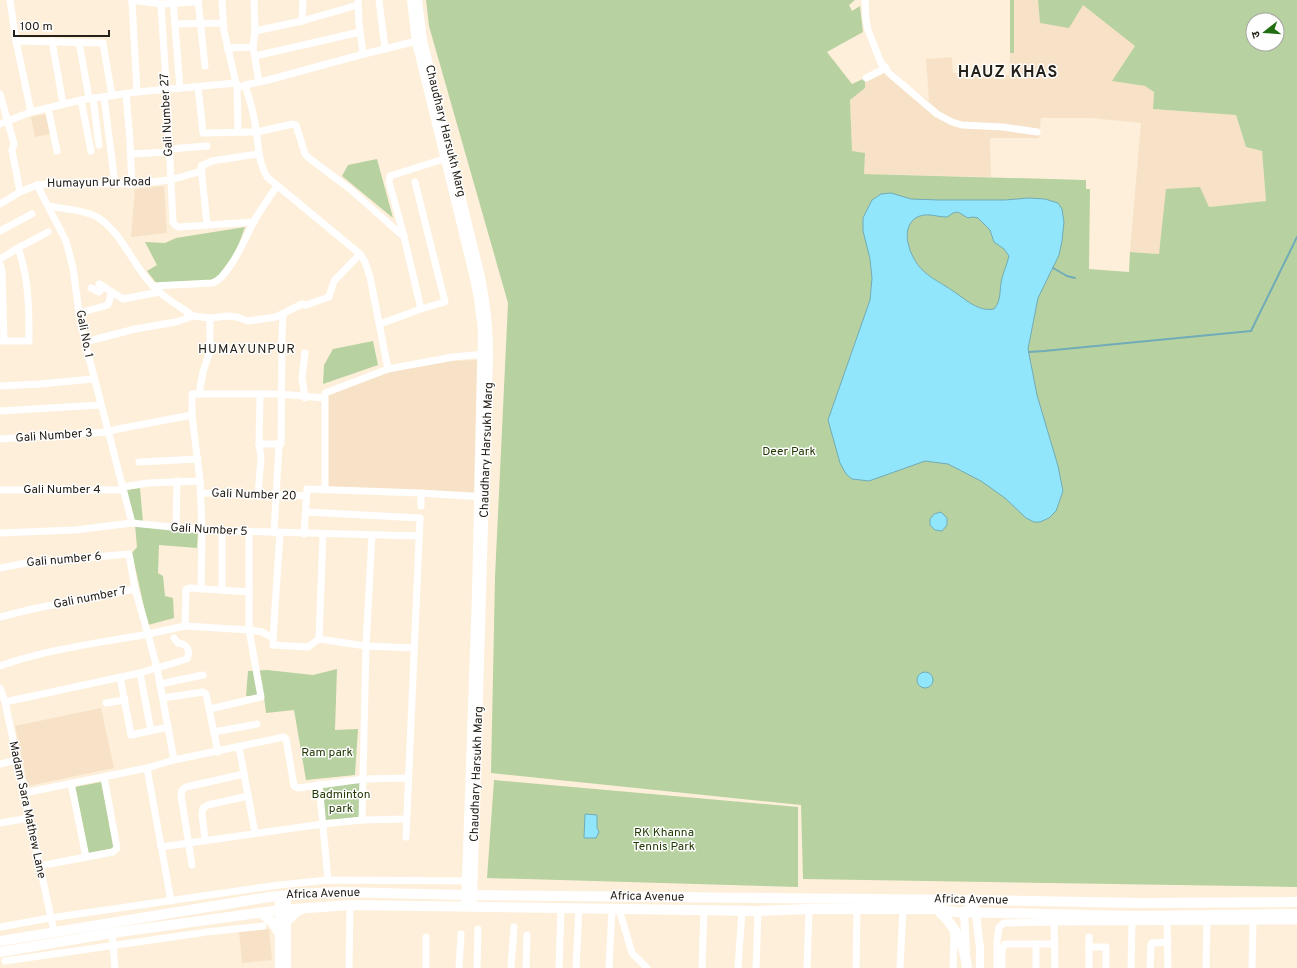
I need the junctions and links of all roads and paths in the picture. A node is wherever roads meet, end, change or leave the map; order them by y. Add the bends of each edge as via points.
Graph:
1 (10, 0) edge
2 (132, 0) edge
3 (222, 0) edge
4 (254, 0) edge
5 (303, 0) edge
6 (379, 0) edge
7 (411, 0) edge
8 (418, 0) edge
9 (865, 0) edge
10 (147, 1) edge
11 (198, 1) edge
12 (173, 2) edge
13 (358, 3) edge
14 (161, 4) junction
15 (302, 21) junction
16 (200, 23) junction
17 (223, 23) junction
18 (175, 24) junction
19 (255, 32) junction
20 (360, 32) junction
21 (16, 41) junction
22 (52, 41) junction
23 (420, 41) junction
24 (79, 42) junction
25 (253, 47) junction
26 (227, 48) junction
27 (385, 50) junction
28 (364, 54) junction
29 (255, 56) junction
30 (205, 66) dead end
31 (886, 68) junction
32 (866, 78) dead end
33 (259, 82) junction
34 (236, 84) junction
35 (246, 85) junction
36 (198, 87) junction
37 (180, 88) junction
38 (166, 90) junction
39 (137, 92) junction
40 (0, 94) edge
41 (126, 94) junction
42 (104, 96) junction
43 (112, 96) junction
44 (91, 98) junction
45 (81, 100) junction
46 (63, 104) junction
47 (48, 108) junction
48 (31, 112) junction
49 (8, 121) junction
50 (0, 124) edge
51 (238, 131) junction
52 (257, 132) junction
53 (1037, 132) dead end
54 (99, 145) dead end
55 (207, 146) dead end
56 (57, 150) dead end
57 (169, 150) junction
58 (91, 151) dead end
59 (132, 154) junction
60 (258, 154) junction
61 (448, 157) junction
62 (202, 171) junction
63 (170, 180) junction
64 (415, 182) dead end
65 (37, 184) junction
66 (115, 184) junction
67 (132, 184) junction
68 (277, 186) junction
69 (20, 192) junction
70 (0, 204) edge
71 (49, 206) junction
72 (32, 214) dead end
73 (254, 222) junction
74 (207, 224) junction
75 (0, 231) edge
76 (48, 232) dead end
77 (404, 237) junction
78 (18, 248) junction
79 (360, 254) junction
80 (0, 259) edge
81 (0, 264) edge
82 (153, 286) junction
83 (91, 288) dead end
84 (112, 292) junction
85 (160, 292) junction
86 (421, 309) junction
87 (79, 313) junction
88 (283, 314) junction
89 (193, 316) junction
90 (210, 318) junction
91 (380, 324) junction
92 (2, 340) edge
93 (85, 342) junction
94 (305, 353) dead end
95 (486, 354) junction
96 (388, 370) junction
97 (93, 378) junction
98 (0, 386) edge
99 (198, 394) junction
100 (260, 394) junction
101 (282, 394) junction
102 (306, 398) junction
103 (324, 398) junction
104 (100, 405) junction
105 (0, 411) edge
106 (192, 415) junction
107 (107, 432) junction
108 (0, 439) edge
109 (259, 444) junction
110 (279, 444) junction
111 (198, 458) junction
112 (139, 462) dead end
113 (177, 481) junction
114 (200, 481) junction
115 (123, 489) junction
116 (0, 490) edge
117 (325, 490) junction
118 (421, 493) junction
119 (200, 494) junction
120 (258, 496) junction
121 (276, 496) junction
122 (306, 496) junction
123 (482, 497) junction
124 (421, 506) dead end
125 (306, 512) junction
126 (132, 523) junction
127 (176, 528) junction
128 (202, 530) junction
129 (222, 531) junction
130 (249, 532) junction
131 (0, 533) edge
132 (277, 533) junction
133 (304, 534) junction
134 (323, 534) junction
135 (372, 535) junction
136 (419, 536) junction
137 (0, 568) edge
138 (135, 589) junction
139 (201, 589) junction
140 (222, 590) junction
141 (249, 592) junction
142 (0, 617) edge
143 (185, 626) junction
144 (249, 630) junction
145 (148, 634) junction
146 (174, 638) dead end
147 (273, 638) junction
148 (319, 639) junction
149 (366, 646) junction
150 (414, 648) junction
151 (0, 666) edge
152 (156, 668) junction
153 (140, 673) junction
154 (203, 675) dead end
155 (120, 677) junction
156 (160, 684) junction
157 (0, 688) edge
158 (163, 698) junction
159 (124, 700) junction
160 (5, 702) junction
161 (106, 703) dead end
162 (210, 709) junction
163 (257, 724) dead end
164 (168, 727) junction
165 (151, 731) junction
166 (214, 732) junction
167 (239, 747) junction
168 (218, 752) junction
169 (17, 760) junction
170 (174, 760) junction
171 (0, 764) edge
172 (147, 768) junction
173 (244, 774) junction
174 (104, 777) junction
175 (364, 778) junction
176 (408, 778) junction
177 (71, 783) junction
178 (319, 784) junction
179 (24, 794) junction
180 (248, 796) junction
181 (29, 818) junction
182 (362, 820) junction
183 (406, 820) junction
184 (0, 823) edge
185 (323, 824) junction
186 (255, 834) junction
187 (406, 837) dead end
188 (206, 840) junction
189 (187, 843) junction
190 (161, 847) junction
191 (86, 857) junction
192 (192, 865) dead end
193 (39, 866) junction
194 (328, 880) junction
195 (470, 881) junction
196 (469, 895) junction
197 (283, 896) junction
198 (976, 900) junction
199 (171, 901) junction
200 (1297, 902) edge
201 (350, 905) junction
202 (432, 906) junction
203 (469, 907) junction
204 (304, 908) junction
205 (519, 908) junction
206 (561, 908) junction
207 (579, 908) junction
208 (283, 909) junction
209 (616, 909) junction
210 (809, 909) junction
211 (856, 909) junction
212 (903, 909) junction
213 (937, 909) junction
214 (704, 910) junction
215 (742, 910) junction
216 (758, 911) junction
217 (964, 912) junction
218 (975, 912) junction
219 (261, 913) junction
220 (1297, 914) edge
221 (245, 915) junction
222 (50, 918) junction
223 (287, 921) junction
224 (1297, 921) edge
225 (1054, 922) junction
226 (1132, 922) junction
227 (1167, 922) junction
228 (1207, 922) junction
229 (1253, 922) junction
230 (263, 926) dead end
231 (0, 927) edge
232 (248, 927) junction
233 (514, 927) dead end
234 (954, 927) junction
235 (478, 929) dead end
236 (54, 932) junction
237 (112, 933) junction
238 (280, 934) junction
239 (461, 934) dead end
240 (527, 935) dead end
241 (1089, 936) dead end
242 (426, 937) dead end
243 (0, 941) edge
244 (1168, 942) junction
245 (1036, 944) junction
246 (1054, 944) junction
247 (113, 945) junction
248 (1089, 947) junction
249 (4, 958) edge
250 (967, 967) edge
251 (115, 968) edge
252 (279, 968) edge
253 (287, 968) edge
254 (349, 968) edge
255 (426, 968) edge
256 (459, 968) edge
257 (477, 968) edge
258 (510, 968) edge
259 (526, 968) edge
260 (559, 968) edge
261 (576, 968) edge
262 (609, 968) edge
263 (647, 968) edge
264 (702, 968) edge
265 (738, 968) edge
266 (756, 968) edge
267 (808, 968) edge
268 (856, 968) edge
269 (900, 968) edge
270 (953, 968) edge
271 (980, 968) edge
272 (997, 968) edge
273 (1002, 968) edge
274 (1036, 968) edge
275 (1055, 968) edge
276 (1089, 968) edge
277 (1106, 968) edge
278 (1131, 968) edge
279 (1150, 968) edge
280 (1168, 968) edge
281 (1206, 968) edge
282 (1252, 968) edge

1 - 21 street
2 - 10 street
2 - 39 street
3 - 17 street
4 - 19 street
5 - 15 street
6 - 27 street
7 - 23 street, Chaudhary Harsukh Marg
8 - 23 street, Chaudhary Harsukh Marg
9 - 31 street via 868,30
10 - 14 street
11 - 12 street
11 - 16 street
12 - 14 street
12 - 18 street
13 - 15 street
13 - 20 street
14 - 38 street, Gali Number 27
15 - 19 street
16 - 17 street
16 - 18 street
16 - 30 street
17 - 26 street
18 - 37 street
19 - 25 street
20 - 28 street
20 - 29 street
21 - 22 street
21 - 48 street
22 - 24 street
22 - 46 street
23 - 27 street
23 - 61 street, Chaudhary Harsukh Marg
24 - 43 street via 103,43
24 - 44 street
25 - 26 street
25 - 29 street
26 - 34 street
27 - 28 street
28 - 33 street
29 - 33 street
31 - 32 street
31 - 53 street via 937,114 956,124
33 - 35 street
34 - 35 street via 239,87
34 - 36 street
34 - 51 street
35 - 52 street
36 - 37 street
36 - 51 street via 202,132
37 - 38 street
38 - 39 street
38 - 57 street, Gali Number 27
39 - 41 street
40 - 49 street
41 - 43 street
41 - 59 street
42 - 43 street
42 - 44 street
42 - 66 street
44 - 45 street
44 - 54 street
45 - 46 street
45 - 58 street
46 - 47 street
47 - 48 street
47 - 56 street
48 - 49 street
49 - 50 street
49 - 69 street via 14,144 12,150
51 - 52 street
52 - 60 street
52 - 77 street via 295,124 305,154 350,189
55 - 57 street
57 - 59 street
57 - 63 street, Gali Number 27
59 - 67 street
60 - 62 street via 212,161 201,166
60 - 68 street via 263,171
61 - 77 street via 390,176 389,182
61 - 95 street, Chaudhary Harsukh Marg via 478,299
62 - 63 street, Humayun Pur Road
62 - 74 street
63 - 67 street, Humayun Pur Road
63 - 74 street, Gali Number 27 via 175,225 179,227
64 - 86 street via 445,302
65 - 66 street, Humayun Pur Road
65 - 69 street, Humayun Pur Road
65 - 71 street, Gali No. 1
66 - 67 street, Humayun Pur Road
68 - 73 street
68 - 79 street
69 - 70 street, Humayun Pur Road
71 - 82 street via 91,214 101,220 110,228
71 - 87 street, Gali No. 1 via 66,241 73,268
72 - 75 street
73 - 74 street
73 - 82 street via 238,255 218,281
76 - 78 street
77 - 86 street
78 - 80 street
78 - 92 street via 26,280 29,340
79 - 88 street via 334,281 329,297 302,304
79 - 91 street via 370,277
81 - 92 street
82 - 85 street
83 - 84 street via 100,292 101,285
84 - 85 street via 123,299
84 - 87 street via 108,305
85 - 89 street
86 - 91 street
87 - 93 street, Gali No. 1
88 - 90 street via 248,321 227,316
88 - 101 street
89 - 90 street
89 - 93 street
90 - 99 street via 210,351
91 - 96 street
93 - 97 street, Gali No. 1
94 - 102 street via 302,378
95 - 96 street via 453,357
95 - 123 street, Chaudhary Harsukh Marg
96 - 103 street via 327,392
97 - 98 street
97 - 104 street, Gali No. 1
99 - 100 street
99 - 106 street via 192,394
100 - 101 street
100 - 109 street
101 - 102 street
101 - 110 street
102 - 103 street
103 - 117 street
104 - 105 street
104 - 107 street, Gali No. 1
106 - 107 street, Gali Number 3
106 - 111 street
107 - 108 street, Gali Number 3
107 - 115 street, Gali No. 1
109 - 110 street
109 - 120 street
110 - 121 street
111 - 112 street
111 - 114 street
113 - 114 street, Gali Number 4
113 - 115 street, Gali Number 4
113 - 127 street
114 - 119 street
115 - 116 street, Gali Number 4
115 - 126 street, Gali No. 1
117 - 118 street
117 - 122 street via 307,489
118 - 123 street
118 - 124 street
119 - 120 street, Gali Number 20
119 - 128 street
120 - 121 street, Gali Number 20
121 - 122 street, Gali Number 20
121 - 132 street
122 - 125 street
123 - 195 street, Chaudhary Harsukh Marg via 471,749
125 - 133 street
125 - 136 street via 420,518
126 - 127 street, Gali Number 5
126 - 131 street, Gali Number 5 via 75,530
127 - 128 street, Gali Number 5
128 - 129 street, Gali Number 5
128 - 139 street
129 - 130 street, Gali Number 5
129 - 140 street
130 - 132 street, Gali Number 5
130 - 141 street
132 - 133 street, Gali Number 5
132 - 147 street
133 - 134 street, Gali Number 5
134 - 135 street, Gali Number 5
134 - 148 street
135 - 136 street, Gali Number 5
135 - 149 street
136 - 150 street
137 - 138 street, Gali number 6 via 26,563 129,554
138 - 142 street, Gali number 7
138 - 145 street, Gali number 7
139 - 140 street
139 - 143 street via 186,589
140 - 141 street
141 - 144 street
143 - 144 street
143 - 145 street
144 - 147 street via 262,632
144 - 162 street via 261,697
145 - 151 street via 74,647 19,659
145 - 152 street, Gali number 7
146 - 152 street via 178,643 188,647 187,659
147 - 148 street via 273,645 308,647
148 - 149 street
149 - 150 street
149 - 175 street
150 - 176 street
152 - 153 street
152 - 156 street, Gali number 7
153 - 155 street
153 - 165 street
154 - 156 street
155 - 159 street
155 - 160 street
156 - 158 street, Gali number 7
157 - 160 street, Madam Sara Mathew Lane
158 - 162 street via 203,692 207,695
158 - 164 street, Gali number 7
159 - 161 street
159 - 165 street via 131,735
160 - 169 street, Madam Sara Mathew Lane
162 - 166 street
163 - 166 street
164 - 165 street
164 - 170 street, Gali number 7
166 - 168 street
167 - 168 street
167 - 173 street
167 - 178 street via 284,737 294,786 300,788
168 - 170 street
169 - 171 street
169 - 179 street, Madam Sara Mathew Lane
170 - 172 street
172 - 174 street
172 - 190 street
173 - 180 street
173 - 189 street via 182,790
174 - 177 street
174 - 191 street via 117,848 113,852
175 - 176 street
175 - 178 street
175 - 182 street
176 - 183 street
177 - 179 street
177 - 191 street
178 - 185 street
179 - 181 street, Madam Sara Mathew Lane
180 - 186 street
180 - 188 street via 204,808 202,814
181 - 184 street
181 - 193 street, Madam Sara Mathew Lane
182 - 183 street
182 - 185 street
183 - 187 street
185 - 186 street
185 - 194 street
186 - 188 street
188 - 189 street
189 - 190 street
189 - 192 street
190 - 199 street
191 - 193 street
193 - 222 street, Madam Sara Mathew Lane
194 - 195 street
194 - 199 street
195 - 196 street, Chaudhary Harsukh Marg
196 - 197 main road, Africa Avenue via 338,892
196 - 198 main road, Africa Avenue
196 - 203 street, Chaudhary Harsukh Marg
197 - 208 street
197 - 236 main road, Africa Avenue
198 - 200 main road, Africa Avenue
198 - 217 street
198 - 218 street
199 - 222 street
201 - 202 main road, Africa Avenue
201 - 204 main road, Africa Avenue
201 - 254 street
202 - 203 main road, Africa Avenue
202 - 205 main road via 444,911 466,912 510,912
203 - 205 main road, Africa Avenue
204 - 208 main road, Africa Avenue
204 - 223 main road
205 - 206 main road, Africa Avenue
206 - 207 main road, Africa Avenue
206 - 260 street
207 - 209 main road, Africa Avenue
207 - 261 street
208 - 219 main road, Africa Avenue
208 - 223 street
208 - 238 street
209 - 214 main road, Africa Avenue
209 - 262 street
209 - 263 street via 632,953
210 - 211 main road, Africa Avenue
210 - 216 main road, Africa Avenue
210 - 267 street
211 - 212 main road, Africa Avenue
211 - 268 street
212 - 213 main road, Africa Avenue
212 - 269 street
213 - 217 main road, Africa Avenue
213 - 234 main road
214 - 215 main road, Africa Avenue
214 - 264 street
215 - 216 main road, Africa Avenue
215 - 265 street
216 - 266 street
217 - 218 main road, Africa Avenue
217 - 250 street
218 - 220 main road, Africa Avenue via 1135,916
218 - 271 street
219 - 221 main road, Africa Avenue
219 - 238 main road via 272,922
221 - 232 street
221 - 237 main road, Africa Avenue
222 - 231 street
222 - 236 street, Madam Sara Mathew Lane
223 - 253 street
224 - 229 street
225 - 226 street
225 - 246 street
225 - 272 street via 1001,924 997,942
226 - 227 street
226 - 278 street
227 - 228 street
227 - 244 street
228 - 229 street
228 - 281 street
229 - 282 street
230 - 232 street
232 - 247 street
233 - 258 street
234 - 250 main road via 961,940
234 - 270 street
235 - 257 street
236 - 243 main road, Africa Avenue
237 - 247 street
237 - 249 main road, Africa Avenue
238 - 252 street
239 - 256 street
240 - 259 street
241 - 248 street
242 - 255 street
244 - 279 street via 1150,945
244 - 280 street
245 - 246 street
245 - 273 street via 1005,944 1002,949
245 - 274 street
246 - 275 street
247 - 249 street
247 - 251 street
248 - 276 street
248 - 277 street via 1106,947

